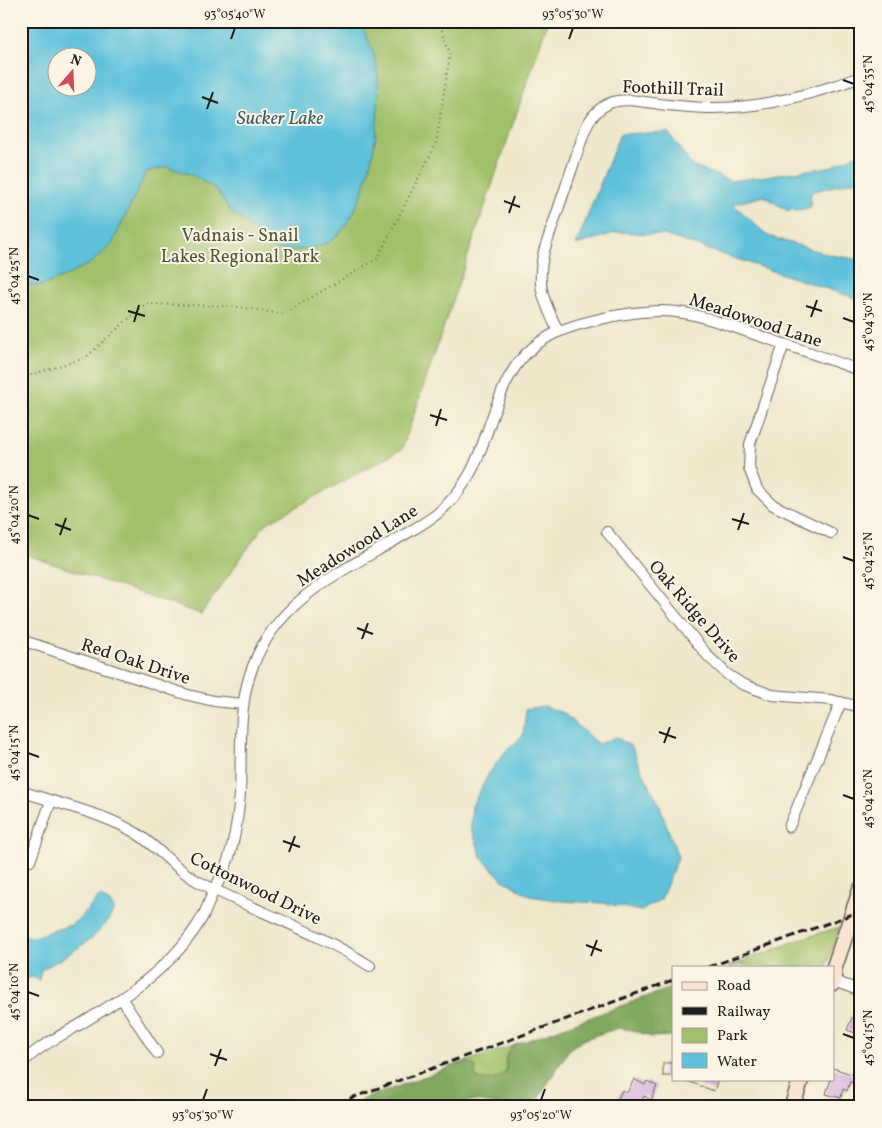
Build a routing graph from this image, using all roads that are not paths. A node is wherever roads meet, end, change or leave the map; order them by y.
1 (861, 78) edge
2 (558, 330) junction
3 (784, 344) junction
4 (861, 371) edge
5 (607, 532) dead end
6 (831, 533) dead end
7 (21, 640) edge
8 (841, 702) junction
9 (244, 704) junction
10 (861, 707) edge
11 (21, 791) edge
12 (51, 801) junction
13 (789, 827) dead end
14 (30, 861) dead end
15 (214, 889) junction
16 (861, 889) edge
17 (861, 916) edge
18 (370, 966) dead end
19 (834, 982) edge
20 (861, 991) edge
21 (122, 999) junction
22 (157, 1053) dead end
23 (21, 1064) edge
24 (801, 1080) edge
25 (792, 1107) edge

1 - 2 street, Foothill Trail
2 - 3 street, Meadowood Lane
2 - 9 street, Meadowood Lane
3 - 4 street, Meadowood Lane
3 - 6 street
5 - 8 street, Oak Ridge Drive
7 - 9 street, Red Oak Drive
8 - 10 street, Oak Ridge Drive
8 - 13 street
9 - 15 street, Meadowood Lane
11 - 12 street, Cottonwood Drive
12 - 14 street
12 - 15 street, Cottonwood Drive
15 - 18 street, Cottonwood Drive
15 - 21 street, Meadowood Lane
16 - 19 street
17 - 19 street
19 - 20 street
21 - 22 street
21 - 23 street, Meadowood Lane
24 - 25 street

